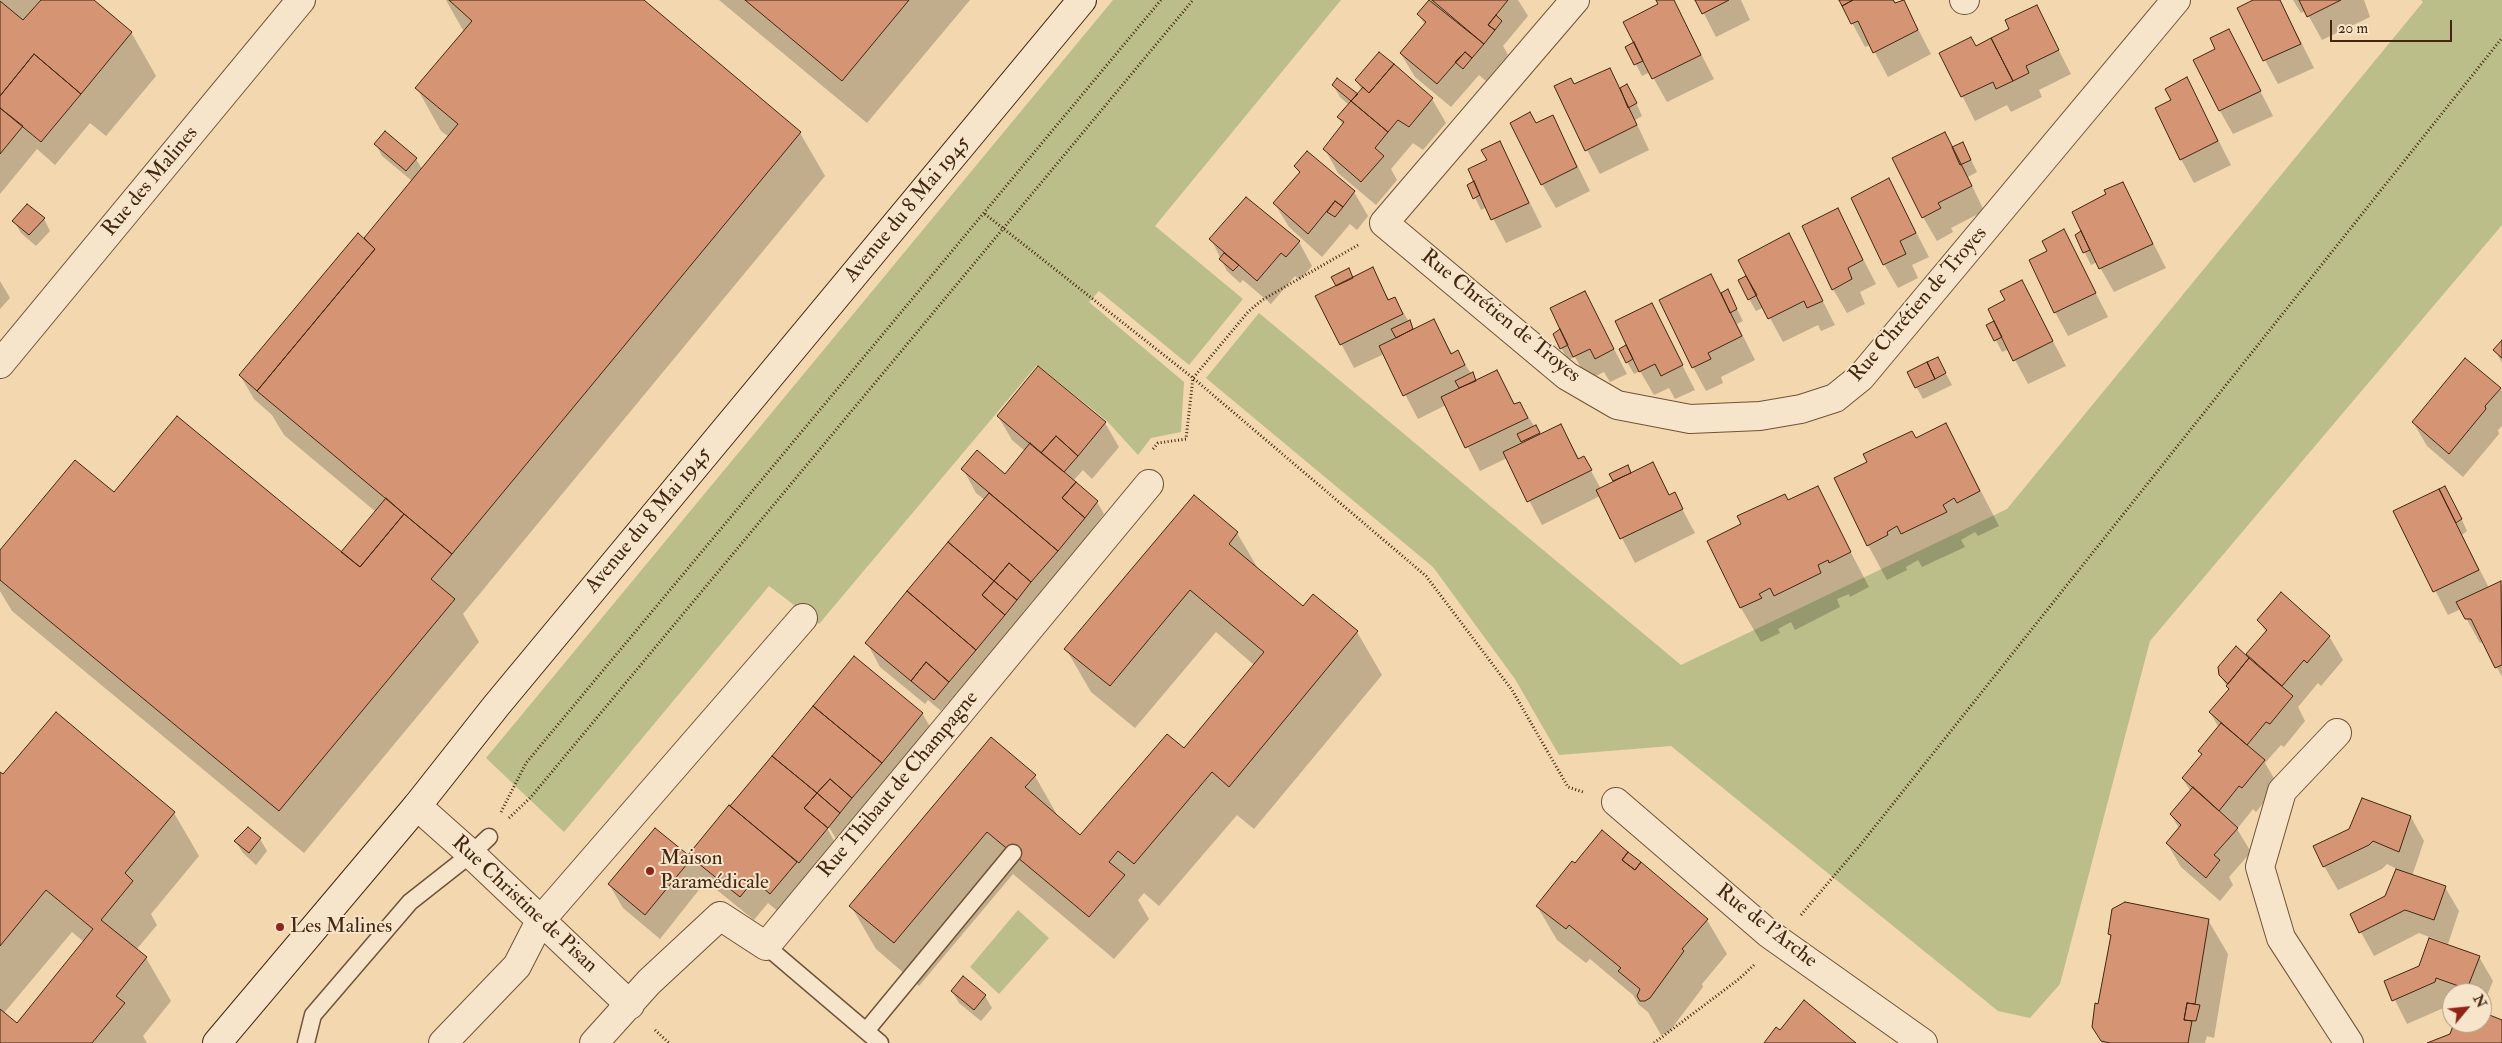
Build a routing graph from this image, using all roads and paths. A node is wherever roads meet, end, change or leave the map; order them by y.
1 (301, 0) edge
2 (1082, 0) edge
3 (1161, 0) edge
4 (1193, 0) edge
5 (1575, 0) edge
6 (2176, 0) edge
7 (2502, 38) edge
8 (984, 214) junction
9 (1384, 222) junction
10 (1004, 230) junction
11 (0, 364) edge
12 (1193, 378) junction
13 (1149, 484) joint
14 (804, 618) dead end
15 (2337, 733) dead end
16 (1616, 802) joint
17 (417, 806) junction
18 (480, 845) junction
19 (1013, 853) dead end
20 (540, 921) junction
21 (1779, 941) junction
22 (766, 946) junction
23 (630, 1005) junction
24 (866, 1031) junction
25 (217, 1043) edge
26 (306, 1043) edge
27 (443, 1043) edge
28 (594, 1043) edge
29 (880, 1043) edge
30 (1654, 1043) edge
31 (1923, 1043) edge
32 (2349, 1043) edge

1 - 11 street, Rue des Malines
2 - 17 street, Avenue du 8 Mai 1945
3 - 8 path
4 - 10 path
5 - 9 street
6 - 9 street, Rue Chrétien de Troyes
7 - 21 path
8 - 10 path
8 - 18 path
9 - 12 path
10 - 12 path
10 - 18 path
12 - 13 path
12 - 16 path
13 - 22 street, Rue Thibaut de Champagne
14 - 20 street
15 - 32 street
16 - 21 street, Rue de l'Arche
17 - 18 street, Rue Christine de Pisan
17 - 25 street, Avenue du 8 Mai 1945
18 - 20 street, Rue Christine de Pisan
18 - 26 lane
19 - 24 lane
20 - 23 street, Rue Christine de Pisan
20 - 27 street
21 - 30 path
21 - 31 street, Rue de l'Arche
22 - 23 street
22 - 24 lane
23 - 28 street
24 - 29 lane

